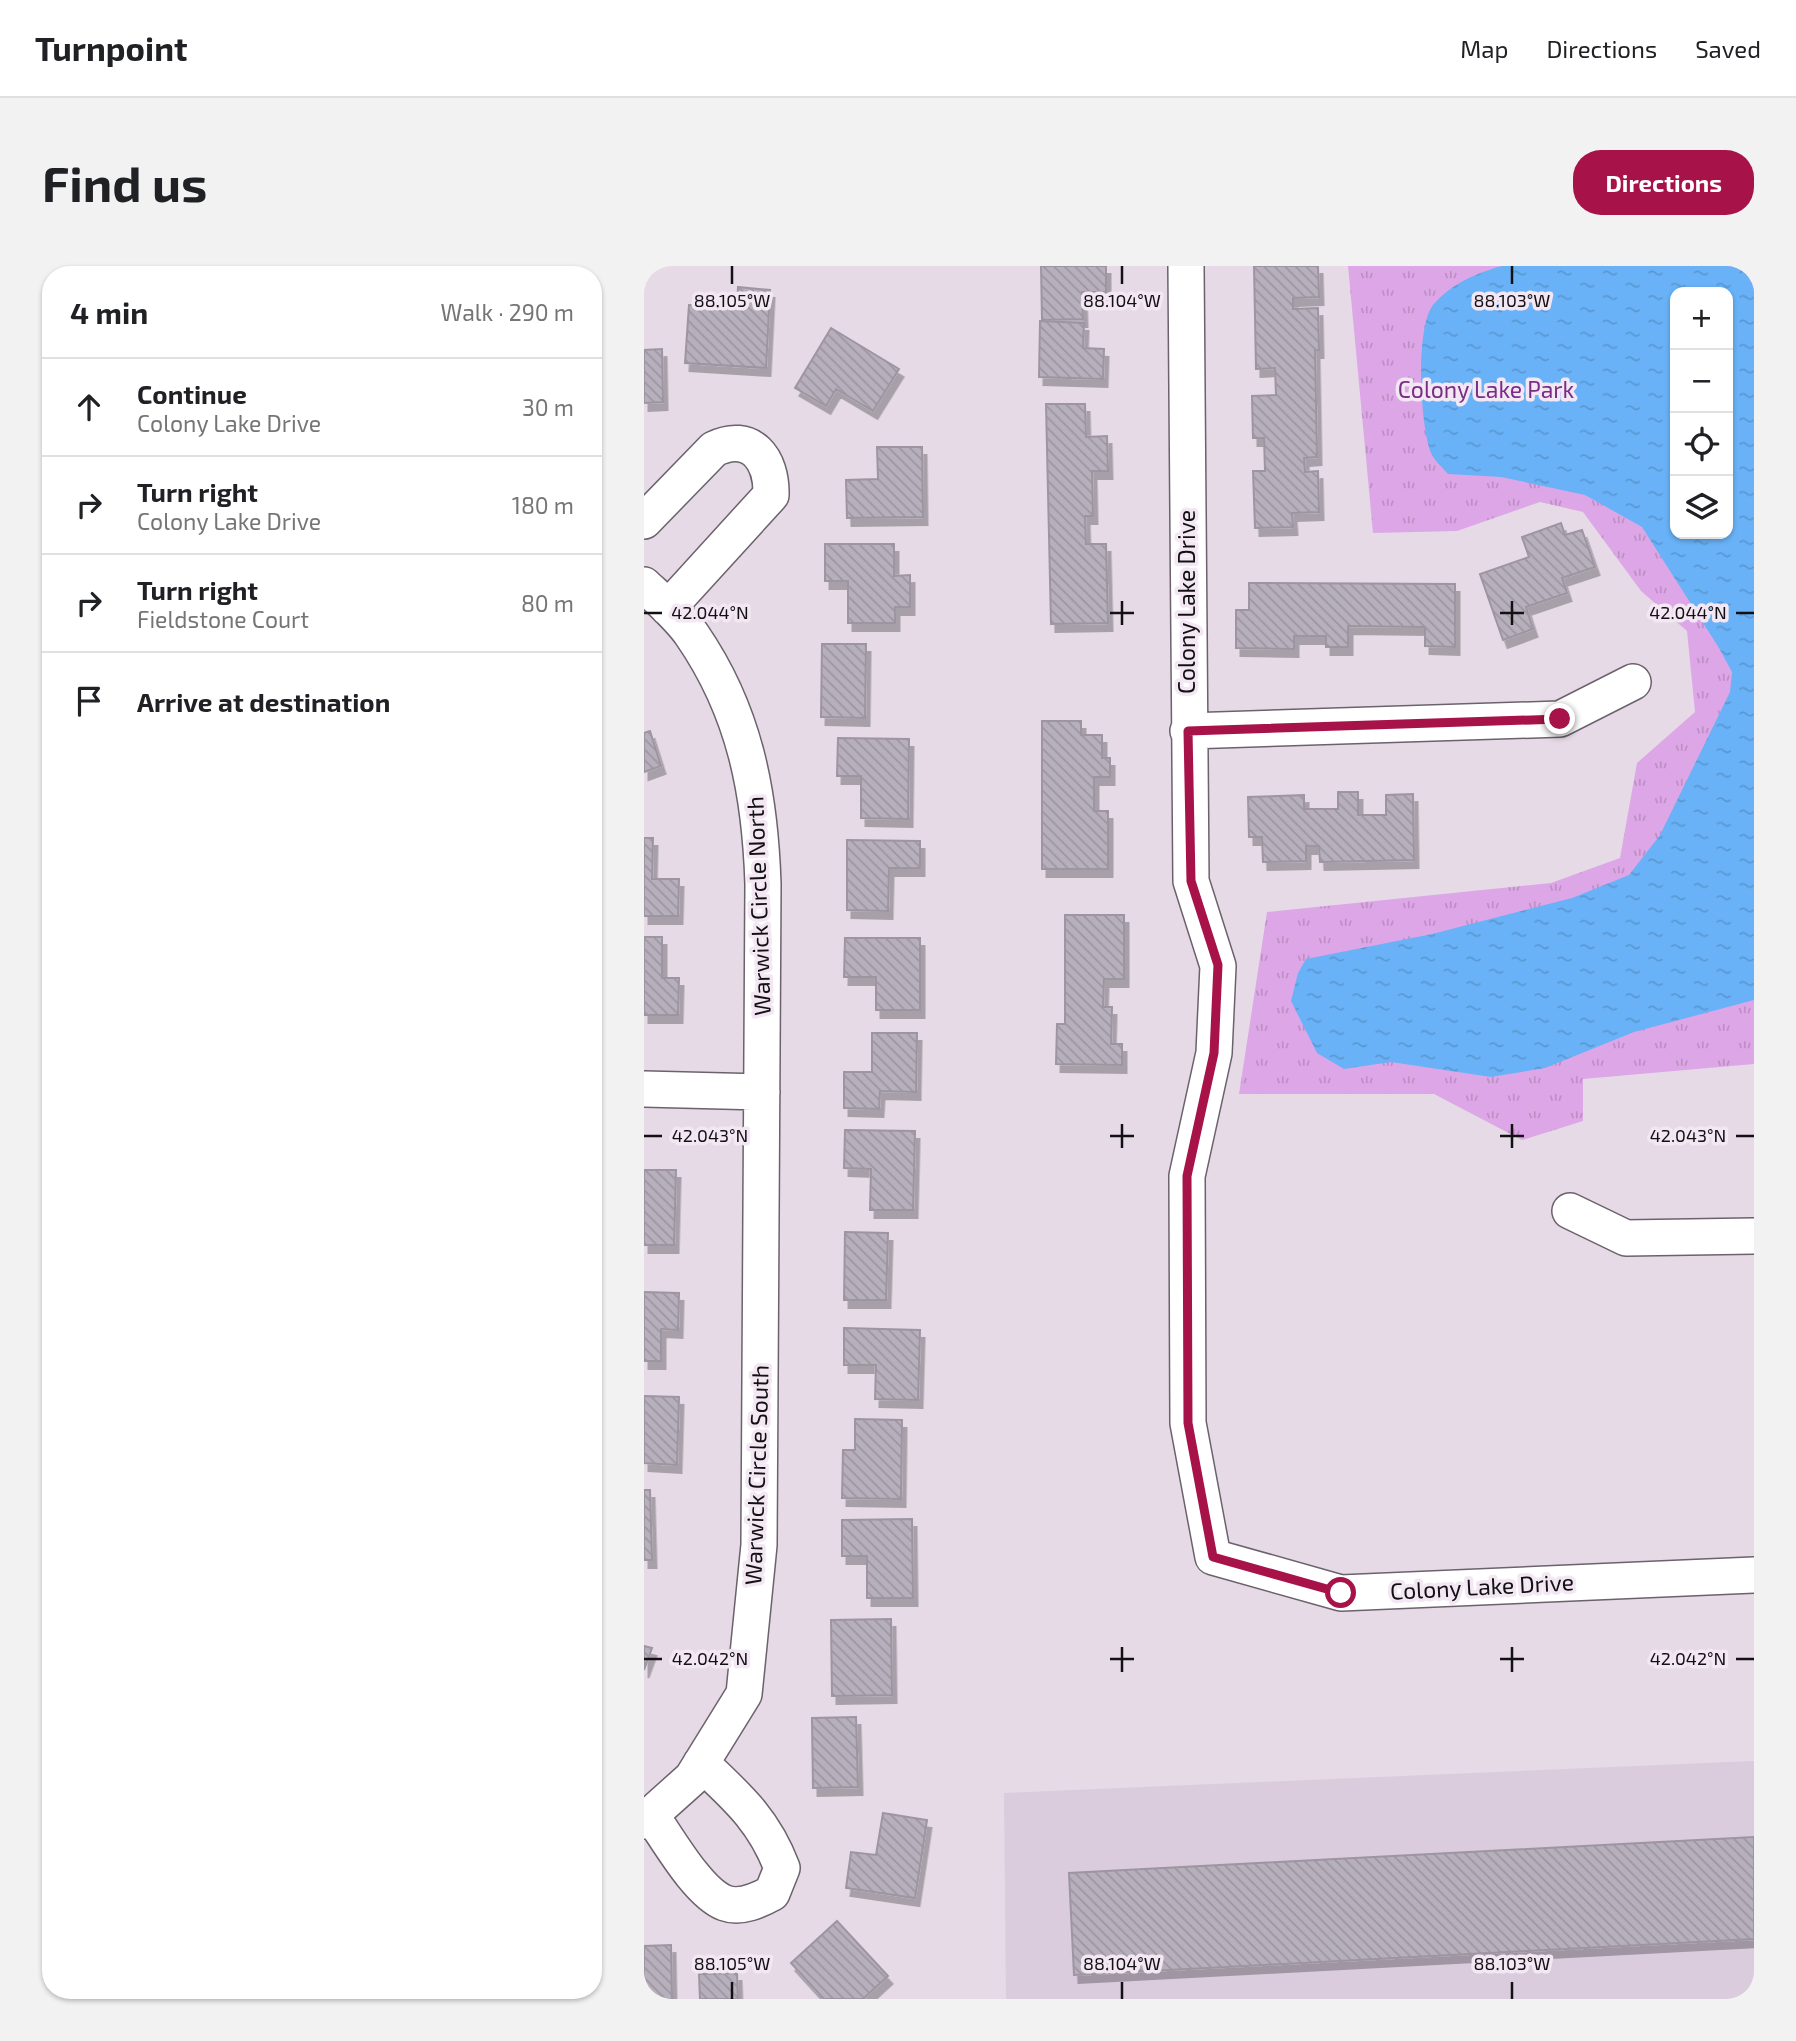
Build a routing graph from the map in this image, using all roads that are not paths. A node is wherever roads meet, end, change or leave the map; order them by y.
1 (1186, 266) edge
2 (644, 521) edge
3 (656, 596) edge
4 (1633, 682) dead end
5 (1188, 731) junction
6 (644, 1089) edge
7 (762, 1092) junction
8 (1570, 1212) dead end
9 (1754, 1236) edge
10 (1754, 1575) edge
11 (701, 1763) junction
12 (647, 1818) edge

1 - 5 street, Colony Lake Drive
2 - 3 street
3 - 7 street, Warwick Circle North
4 - 5 street
5 - 10 street, Colony Lake Drive
6 - 7 street
7 - 11 street, Warwick Circle South
8 - 9 street
11 - 12 street, Warwick Circle South
11 - 12 street

